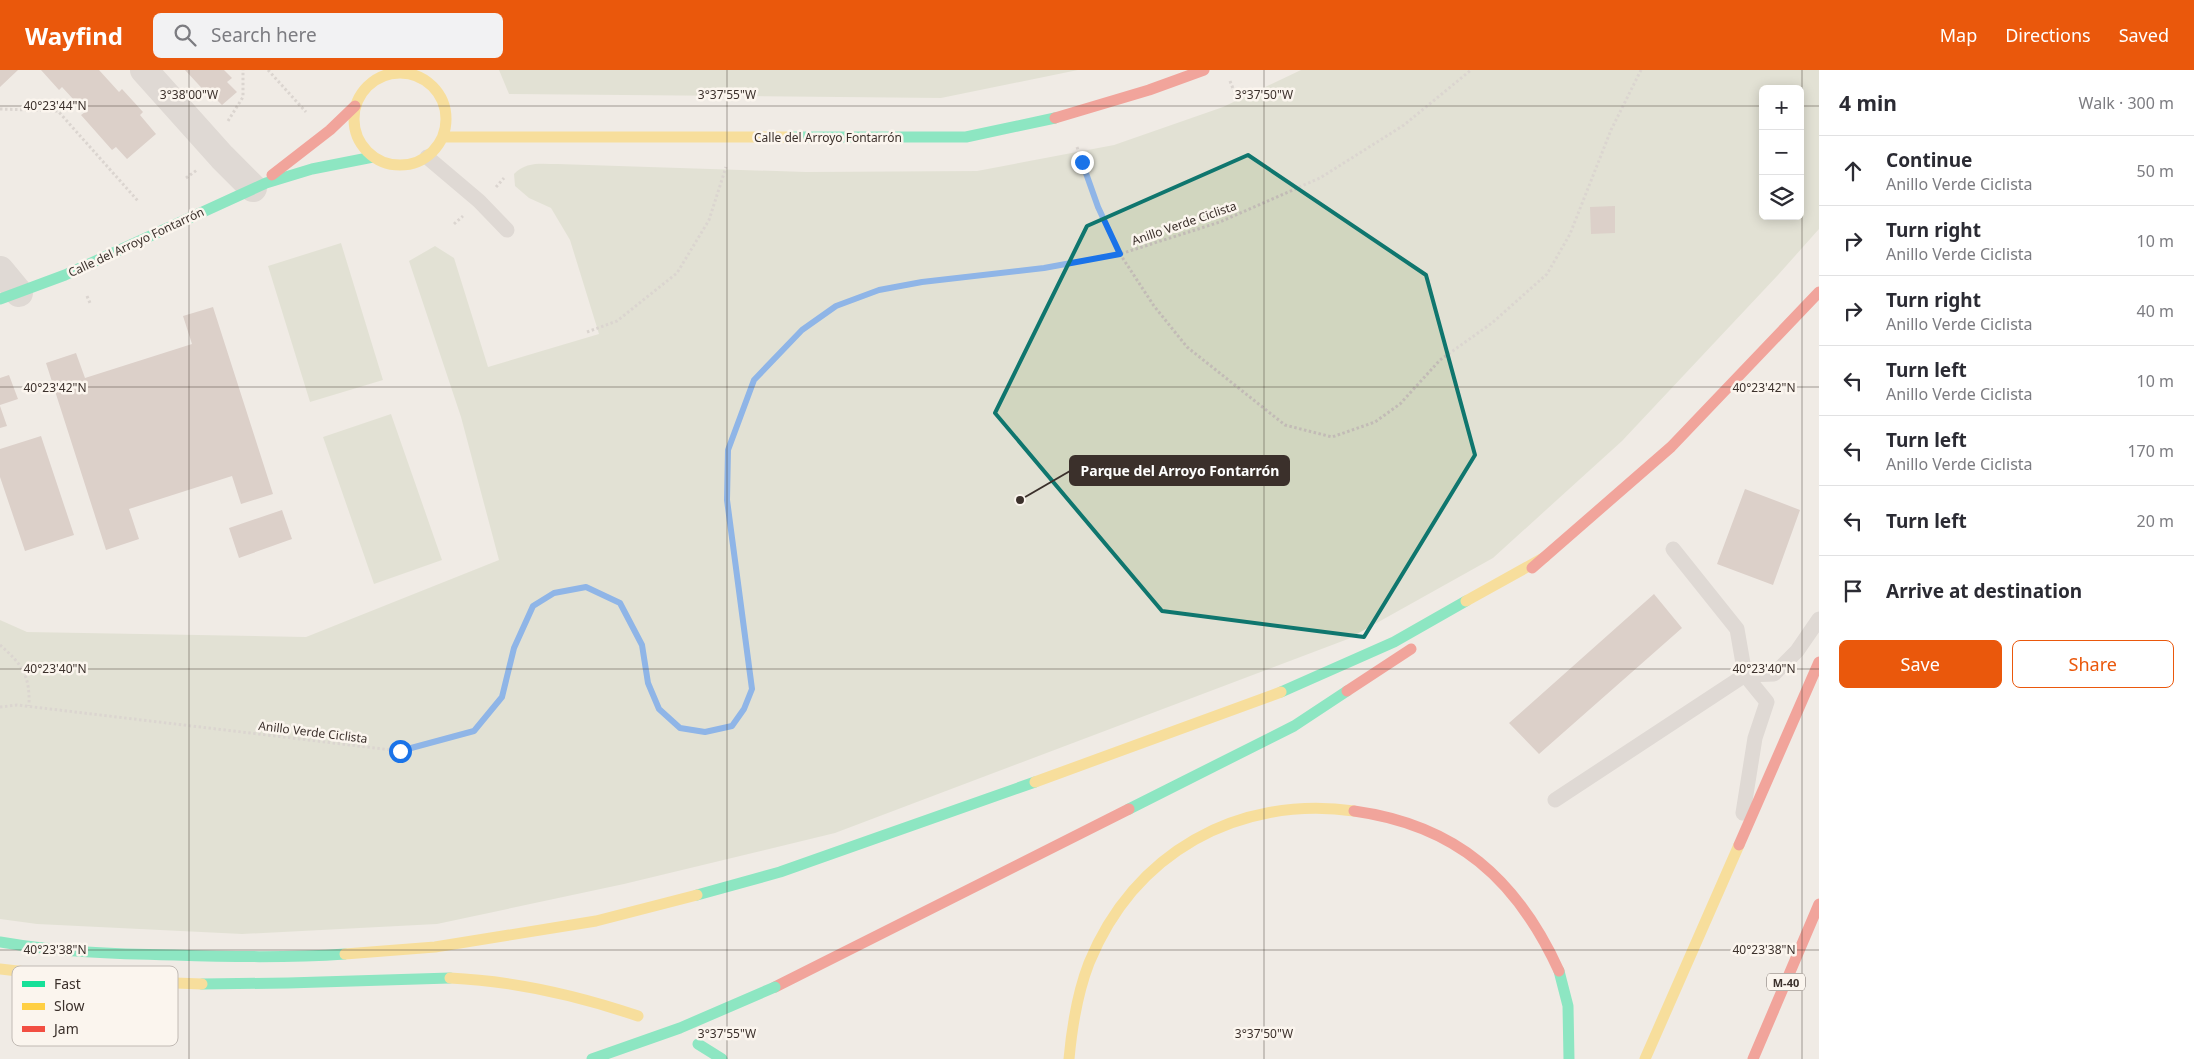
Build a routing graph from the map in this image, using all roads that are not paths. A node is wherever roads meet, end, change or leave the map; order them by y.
1 (144, 70) edge
2 (371, 70) edge
3 (431, 70) edge
4 (1204, 70) edge
5 (369, 84) junction
6 (438, 91) junction
7 (355, 106) junction
8 (443, 137) junction
9 (373, 157) junction
10 (427, 157) junction
11 (253, 188) junction
12 (507, 230) dead end
13 (0, 270) edge
14 (1819, 292) edge
15 (9, 296) edge
16 (1673, 549) dead end
17 (1545, 557) junction
18 (1819, 619) edge
19 (1441, 629) dead end
20 (1424, 639) dead end
21 (1819, 662) edge
22 (1746, 675) junction
23 (1555, 800) dead end
24 (1738, 849) junction
25 (1819, 904) edge
26 (0, 942) edge
27 (178, 983) edge
28 (638, 1016) dead end
29 (698, 1044) dead end
30 (592, 1059) edge
31 (722, 1059) edge
32 (1069, 1059) edge
33 (1569, 1059) edge
34 (1645, 1059) edge
35 (1753, 1059) edge

1 - 11 street
2 - 5 main road
3 - 6 main road
4 - 8 main road, Calle del Arroyo Fontarrón
5 - 6 main road
5 - 7 main road
6 - 8 main road
7 - 9 main road
7 - 11 main road, Calle del Arroyo Fontarrón
8 - 10 main road
9 - 10 main road
9 - 11 main road, Calle del Arroyo Fontarrón
10 - 12 lane
11 - 15 main road, Calle del Arroyo Fontarrón
13 - 15 street, Calle del Arroyo Fontarrón
14 - 17 main road
16 - 22 lane
17 - 19 main road
17 - 26 main road
18 - 22 lane
20 - 30 main road, bridge
21 - 24 main road
22 - 23 lane
22 - 24 lane
24 - 34 main road
25 - 35 main road, M-40
27 - 28 main road
29 - 31 main road
32 - 33 main road

